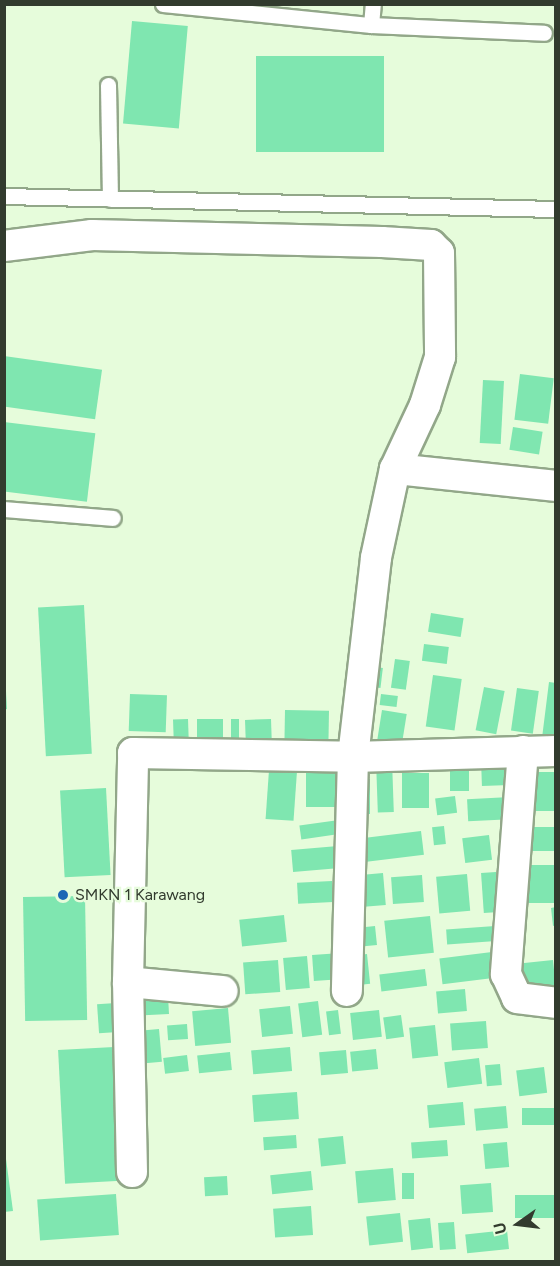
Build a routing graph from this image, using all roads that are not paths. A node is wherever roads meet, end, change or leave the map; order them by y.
1 (163, 4) edge
2 (373, 4) edge
3 (371, 25) junction
4 (544, 33) dead end
5 (108, 85) dead end
6 (4, 196) edge
7 (110, 199) junction
8 (555, 209) edge
9 (4, 246) edge
10 (395, 469) junction
11 (555, 486) edge
12 (4, 509) edge
13 (113, 518) dead end
14 (523, 751) junction
15 (555, 751) edge
16 (353, 757) junction
17 (128, 982) junction
18 (223, 991) dead end
19 (347, 991) dead end
20 (555, 1003) edge
21 (132, 1172) dead end

1 - 3 lane
2 - 3 lane
3 - 4 lane
5 - 7 lane
6 - 7 lane
7 - 8 lane
9 - 10 street
10 - 11 street
10 - 16 street
12 - 13 lane
14 - 15 street
14 - 16 street
14 - 20 street
16 - 17 street
16 - 19 street
17 - 18 street
17 - 21 street

